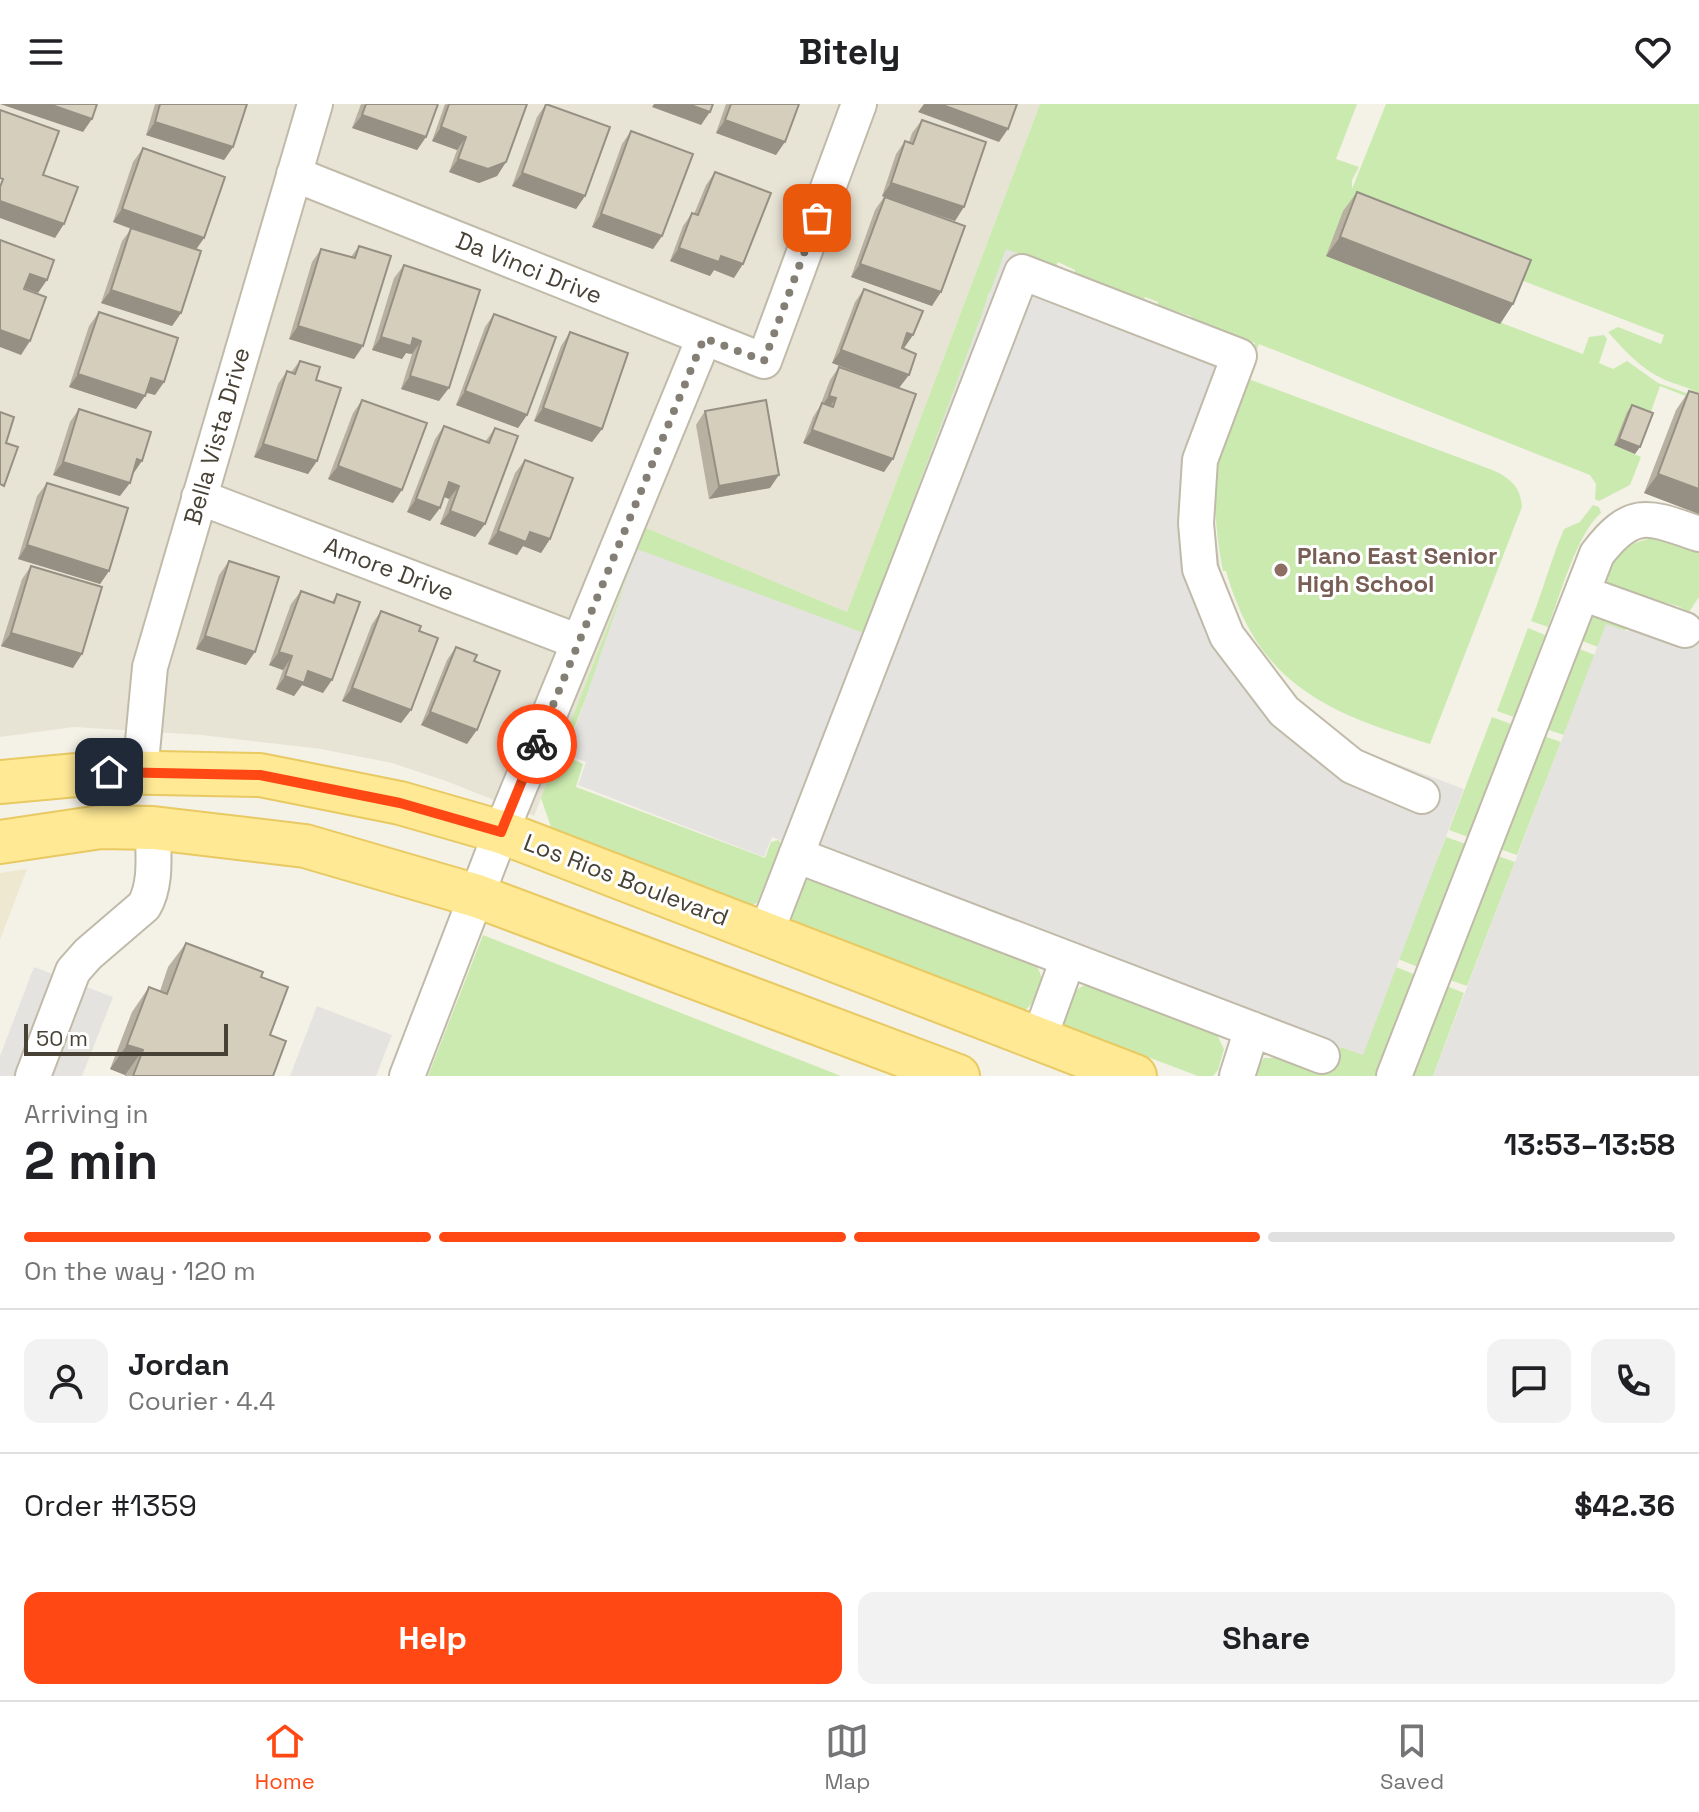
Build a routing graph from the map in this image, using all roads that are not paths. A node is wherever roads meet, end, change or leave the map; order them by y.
1 (315, 104) edge
2 (859, 104) edge
3 (294, 174) junction
4 (704, 338) junction
5 (199, 497) junction
6 (1699, 534) edge
7 (1582, 593) junction
8 (1685, 630) dead end
9 (579, 642) junction
10 (140, 773) junction
11 (0, 782) edge
12 (1422, 796) dead end
13 (153, 828) junction
14 (501, 832) junction
15 (0, 842) edge
16 (796, 855) junction
17 (477, 896) junction
18 (766, 933) junction
19 (1068, 959) junction
20 (1252, 1029) junction
21 (1039, 1039) junction
22 (1322, 1056) dead end
23 (33, 1076) edge
24 (407, 1076) edge
25 (958, 1076) edge
26 (1135, 1076) edge
27 (1237, 1076) edge
28 (1394, 1076) edge

1 - 3 street, Bella Vista Drive
2 - 4 street, Da Vinci Drive
3 - 4 street, Da Vinci Drive
3 - 5 street, Bella Vista Drive
4 - 9 street
5 - 9 street, Amore Drive
5 - 10 street, Bella Vista Drive
6 - 7 street
7 - 8 street
7 - 28 street
9 - 14 street
10 - 11 main road, Los Rios Boulevard
10 - 14 main road, Los Rios Boulevard
12 - 16 street
13 - 15 main road
13 - 17 main road
13 - 23 street
14 - 17 street
14 - 18 main road, Los Rios Boulevard
16 - 18 street
16 - 19 street
17 - 24 street
17 - 25 main road
18 - 21 main road, Los Rios Boulevard
19 - 20 street
19 - 21 street
20 - 22 street
20 - 27 street
21 - 26 main road, Los Rios Boulevard

